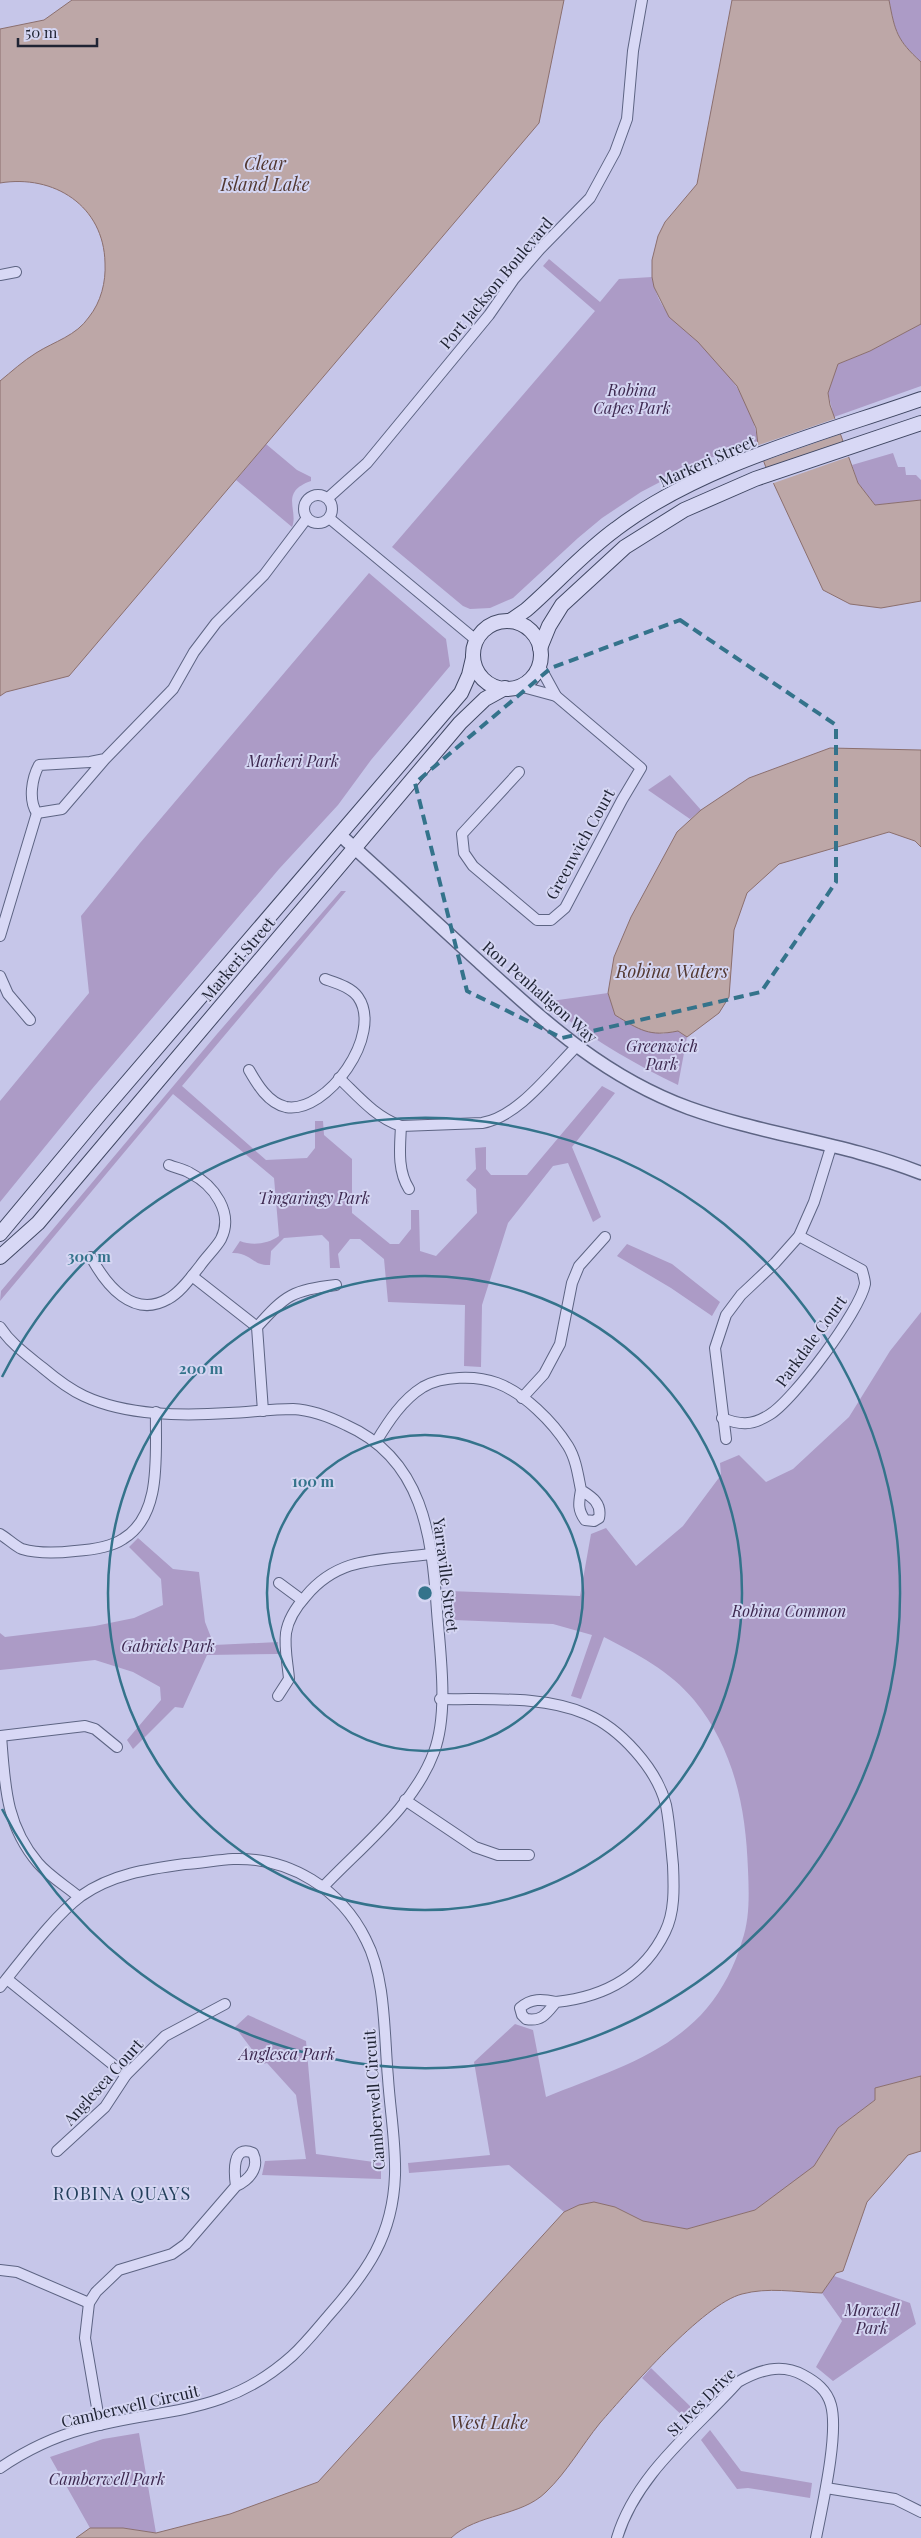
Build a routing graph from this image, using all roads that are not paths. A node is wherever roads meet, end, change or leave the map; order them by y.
1 (642, 0) edge
2 (16, 272) dead end
3 (0, 275) edge
4 (921, 399) edge
5 (921, 423) edge
6 (328, 498) junction
7 (307, 518) junction
8 (329, 518) junction
9 (510, 621) junction
10 (476, 640) junction
11 (540, 648) junction
12 (473, 658) junction
13 (539, 665) junction
14 (512, 687) junction
15 (556, 696) junction
16 (105, 759) junction
17 (519, 772) dead end
18 (37, 813) junction
19 (340, 835) junction
20 (355, 848) junction
21 (0, 936) edge
22 (0, 976) edge
23 (326, 979) dead end
24 (30, 1020) dead end
25 (576, 1047) junction
26 (249, 1070) dead end
27 (340, 1078) junction
28 (401, 1126) junction
29 (832, 1147) junction
30 (169, 1166) dead end
31 (921, 1173) edge
32 (409, 1189) dead end
33 (0, 1234) edge
34 (799, 1236) junction
35 (605, 1237) dead end
36 (0, 1257) edge
37 (91, 1257) dead end
38 (192, 1276) junction
39 (336, 1285) dead end
40 (0, 1327) edge
41 (257, 1327) junction
42 (4, 1339) edge
43 (522, 1398) junction
44 (263, 1410) junction
45 (156, 1412) junction
46 (722, 1418) junction
47 (726, 1439) dead end
48 (376, 1442) junction
49 (581, 1490) dead end
50 (0, 1534) edge
51 (430, 1554) junction
52 (279, 1583) dead end
53 (302, 1600) junction
54 (278, 1696) dead end
55 (440, 1699) junction
56 (1, 1736) edge
57 (118, 1747) dead end
58 (406, 1800) junction
59 (529, 1855) dead end
60 (324, 1886) junction
61 (80, 1897) junction
62 (3, 1983) edge
63 (556, 2002) dead end
64 (224, 2004) dead end
65 (126, 2075) junction
66 (57, 2151) dead end
67 (236, 2186) dead end
68 (0, 2270) edge
69 (89, 2303) junction
70 (100, 2425) junction
71 (0, 2468) edge
72 (826, 2488) junction
73 (921, 2512) edge
74 (616, 2538) edge
75 (816, 2538) edge

1 - 6 street, Port Jackson Boulevard
2 - 3 street
4 - 9 main road, Markeri Street
5 - 11 main road
6 - 7 street
6 - 8 street
7 - 8 street
7 - 16 street
8 - 10 street
9 - 10 main road
9 - 11 main road
10 - 12 main road
11 - 13 main road
12 - 14 main road
12 - 19 main road, Markeri Street
13 - 14 main road
13 - 15 street, Greenwich Court
14 - 15 street, Greenwich Court
14 - 20 main road, Markeri Street
15 - 17 street, Greenwich Court
16 - 18 street
16 - 18 street
18 - 21 street
19 - 20 street, Ron Penhaligon Way
19 - 33 main road, Markeri Street
20 - 25 street, Ron Penhaligon Way
20 - 36 main road, Markeri Street
22 - 24 street
23 - 27 street
25 - 28 street
25 - 29 street, Ron Penhaligon Way
26 - 27 street
27 - 28 street
28 - 32 street
29 - 31 street, Ron Penhaligon Way
29 - 34 street
30 - 38 street
34 - 46 street
34 - 46 street, Parkdale Court
35 - 43 street
37 - 38 street
38 - 41 street
39 - 41 street
40 - 42 street, Yarraville Street
41 - 44 street
42 - 45 street, Yarraville Street
43 - 48 street
43 - 49 street
44 - 45 street, Yarraville Street
44 - 48 street, Yarraville Street
45 - 50 street
46 - 47 street
48 - 51 street, Yarraville Street
51 - 53 street
51 - 55 street, Yarraville Street
52 - 53 street
53 - 54 street
55 - 58 street, Yarraville Street
55 - 63 street
56 - 57 street
56 - 61 street
58 - 59 street
58 - 60 street, Yarraville Street
60 - 61 street, Camberwell Circuit
60 - 70 street, Camberwell Circuit
61 - 62 street, Camberwell Circuit
62 - 65 street
64 - 65 street, Anglesea Court
65 - 66 street, Anglesea Court
67 - 69 street
68 - 69 street
69 - 70 street
70 - 71 street, Camberwell Circuit
72 - 73 street
72 - 74 street, St Ives Drive
72 - 75 street

